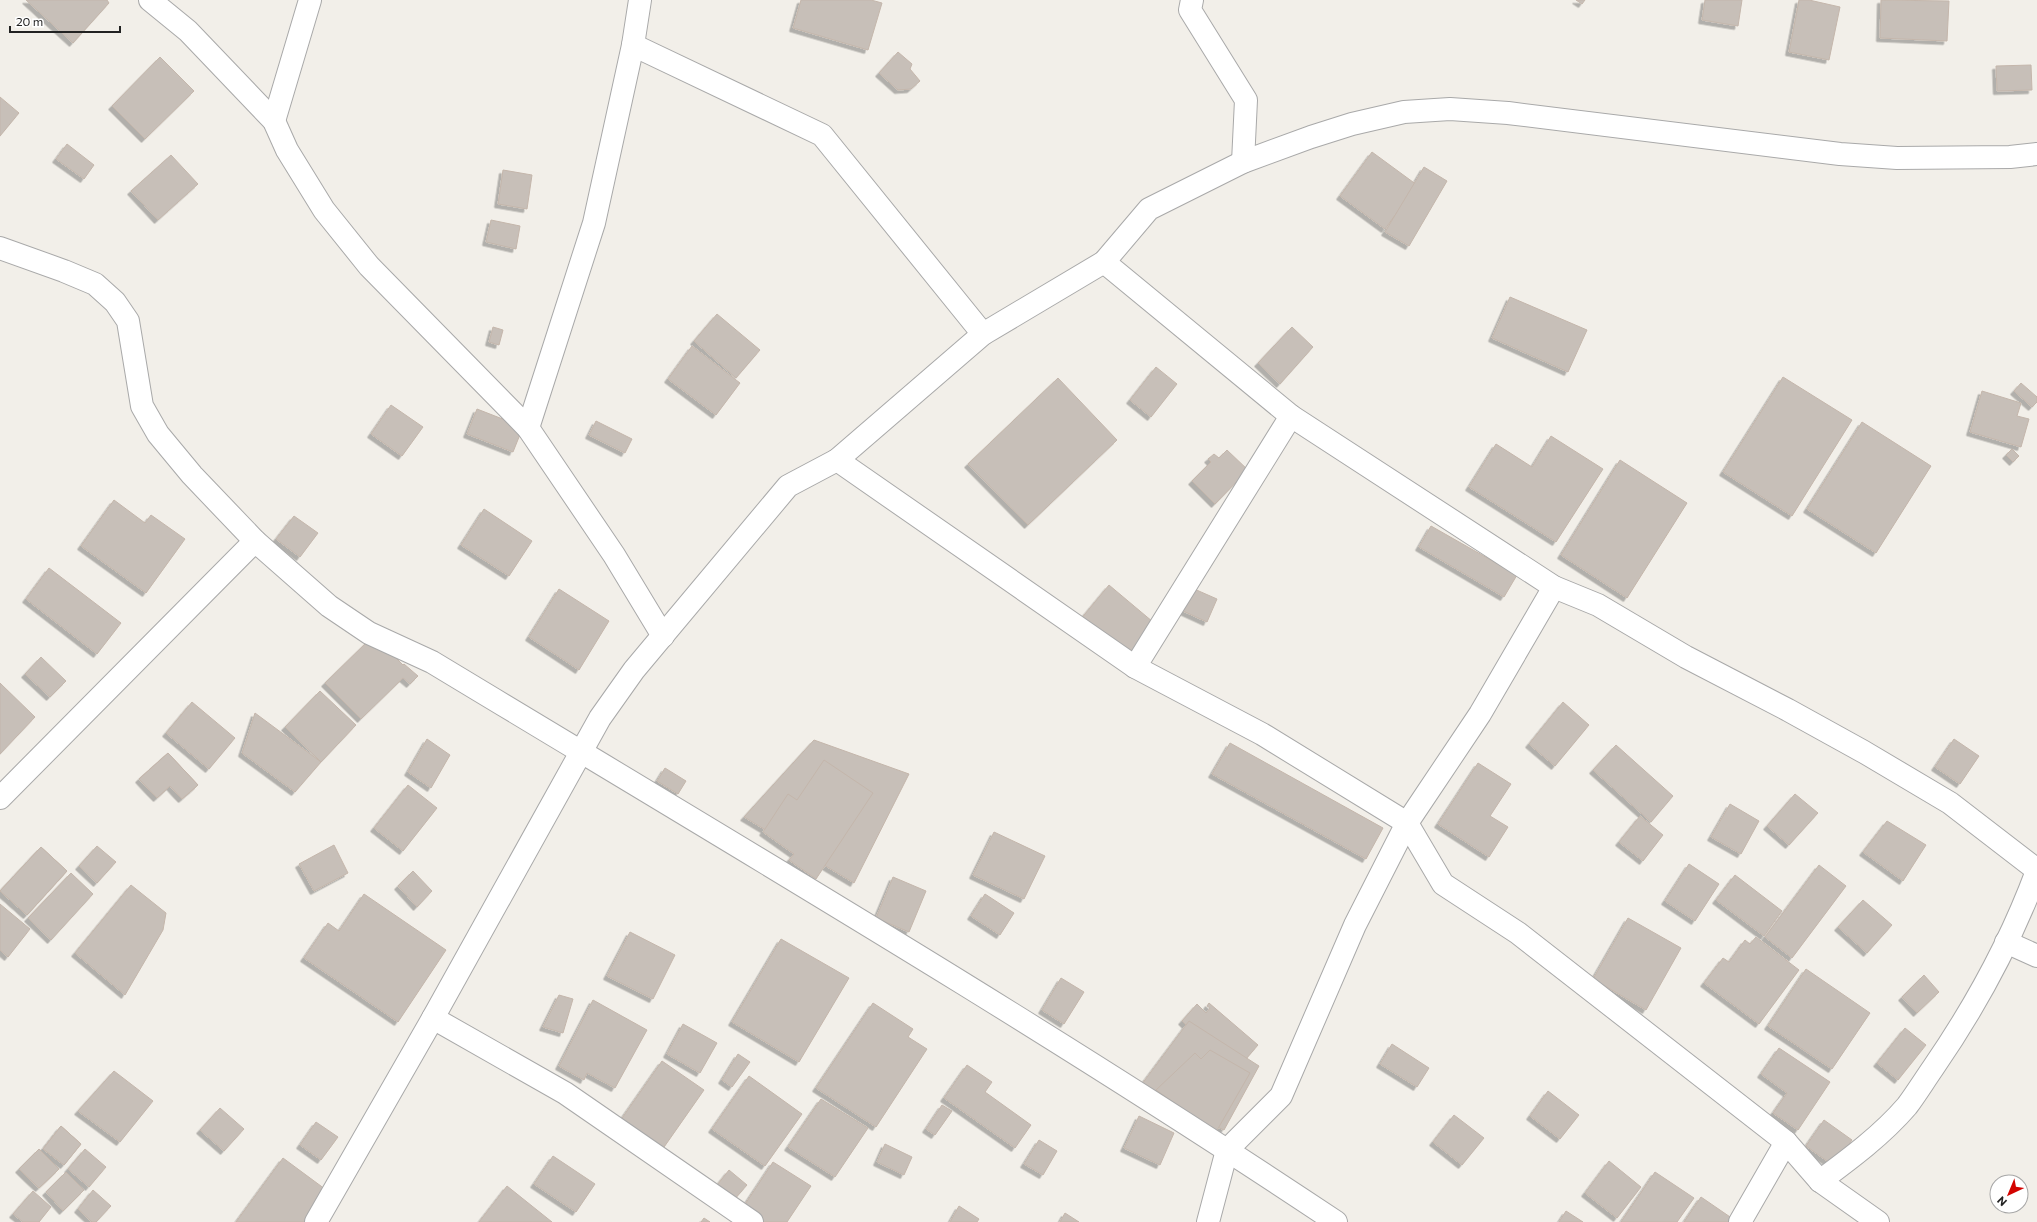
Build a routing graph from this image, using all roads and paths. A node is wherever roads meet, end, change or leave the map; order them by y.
1 (150, 0) edge
2 (310, 0) edge
3 (640, 0) edge
4 (1192, 0) edge
5 (633, 45) junction
6 (274, 121) junction
7 (2037, 154) edge
8 (1243, 162) junction
9 (0, 248) edge
10 (1104, 262) junction
11 (983, 334) junction
12 (1291, 416) junction
13 (528, 428) junction
14 (837, 460) junction
15 (255, 541) junction
16 (1554, 587) junction
17 (664, 636) junction
18 (1135, 667) junction
19 (582, 753) junction
20 (0, 798) edge
21 (1408, 823) junction
22 (2037, 871) edge
23 (2006, 942) junction
24 (2037, 956) edge
25 (433, 1018) junction
26 (1786, 1142) junction
27 (1227, 1150) junction
28 (1820, 1181) junction
29 (316, 1222) edge
30 (752, 1222) edge
31 (1208, 1222) edge
32 (1336, 1222) edge
33 (1740, 1222) edge
34 (1878, 1222) edge

1 - 6 street
2 - 6 street
3 - 5 street
4 - 8 street
5 - 11 street
5 - 13 street
6 - 13 street
7 - 8 street
8 - 10 street
9 - 15 street
10 - 11 street
10 - 12 street
11 - 14 street
12 - 16 street
12 - 18 street
13 - 17 street
14 - 17 street
14 - 18 street
15 - 19 street
15 - 20 street
16 - 21 street
16 - 22 street
17 - 19 street
18 - 21 street
19 - 25 street
19 - 27 street
21 - 26 street
21 - 27 street
22 - 23 street
23 - 24 street
23 - 28 street
25 - 29 street
25 - 30 street
26 - 28 street
26 - 33 street
27 - 31 street
27 - 32 street
28 - 34 street

